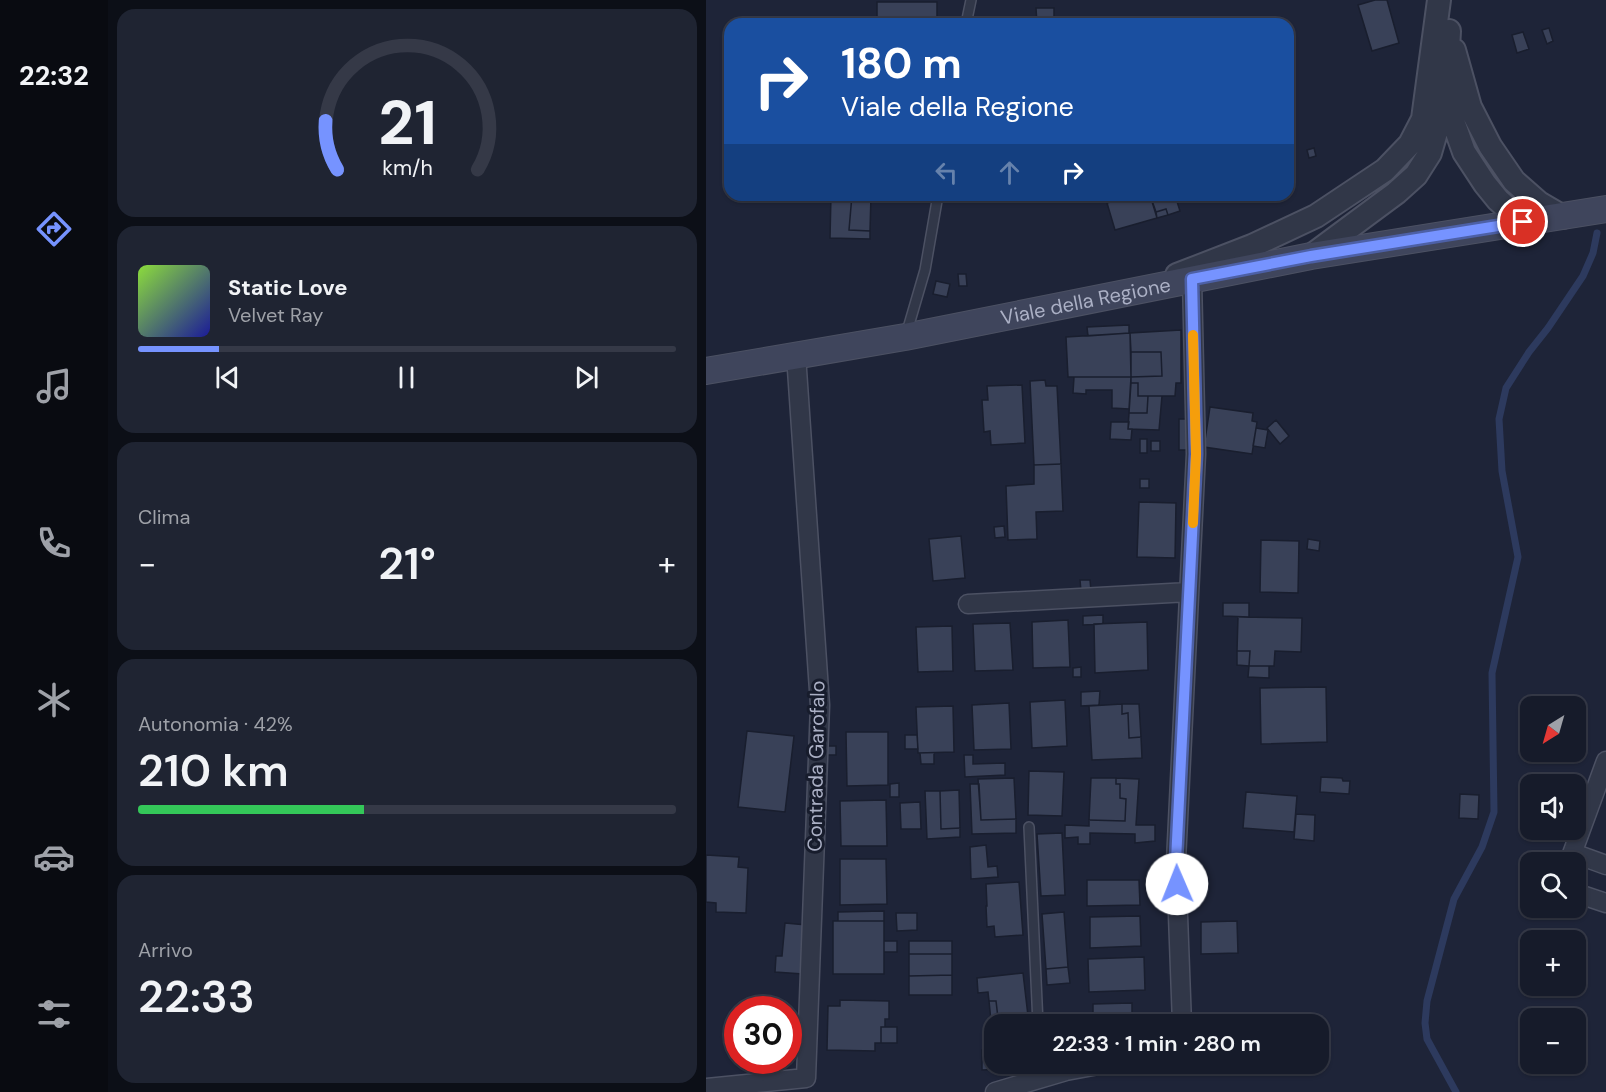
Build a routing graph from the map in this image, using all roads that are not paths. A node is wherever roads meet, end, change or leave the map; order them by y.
1 (970, 0) edge
2 (1440, 0) edge
3 (968, 18) edge
4 (1442, 30) junction
5 (1445, 101) junction
6 (937, 201) edge
7 (1606, 209) edge
8 (1562, 217) junction
9 (1523, 222) junction
10 (1311, 256) junction
11 (1192, 279) junction
12 (1142, 289) junction
13 (905, 337) junction
14 (796, 355) junction
15 (706, 371) edge
16 (1189, 592) junction
17 (968, 604) dead end
18 (1606, 761) edge
19 (1029, 827) dead end
20 (1573, 852) edge
21 (1586, 861) edge
22 (1606, 865) edge
23 (1586, 896) edge
24 (1606, 903) edge
25 (1038, 1014) edge
26 (1182, 1014) edge
27 (1047, 1074) edge
28 (706, 1088) edge
29 (995, 1092) edge

1 - 3 lane
2 - 4 street
4 - 5 street
4 - 8 street
4 - 12 street
5 - 9 street
5 - 10 street
6 - 13 lane
7 - 8 main road, Viale della Regione
8 - 9 main road, Viale della Regione
9 - 10 main road, Viale della Regione
10 - 11 main road, Viale della Regione
11 - 12 main road, Viale della Regione
11 - 16 street
12 - 13 main road, Viale della Regione
13 - 14 main road, Viale della Regione
14 - 15 main road, Viale della Regione
14 - 28 street, Contrada Garofalo
16 - 17 street
16 - 26 street
18 - 20 street
19 - 25 lane
21 - 22 street
23 - 24 street
27 - 29 street

